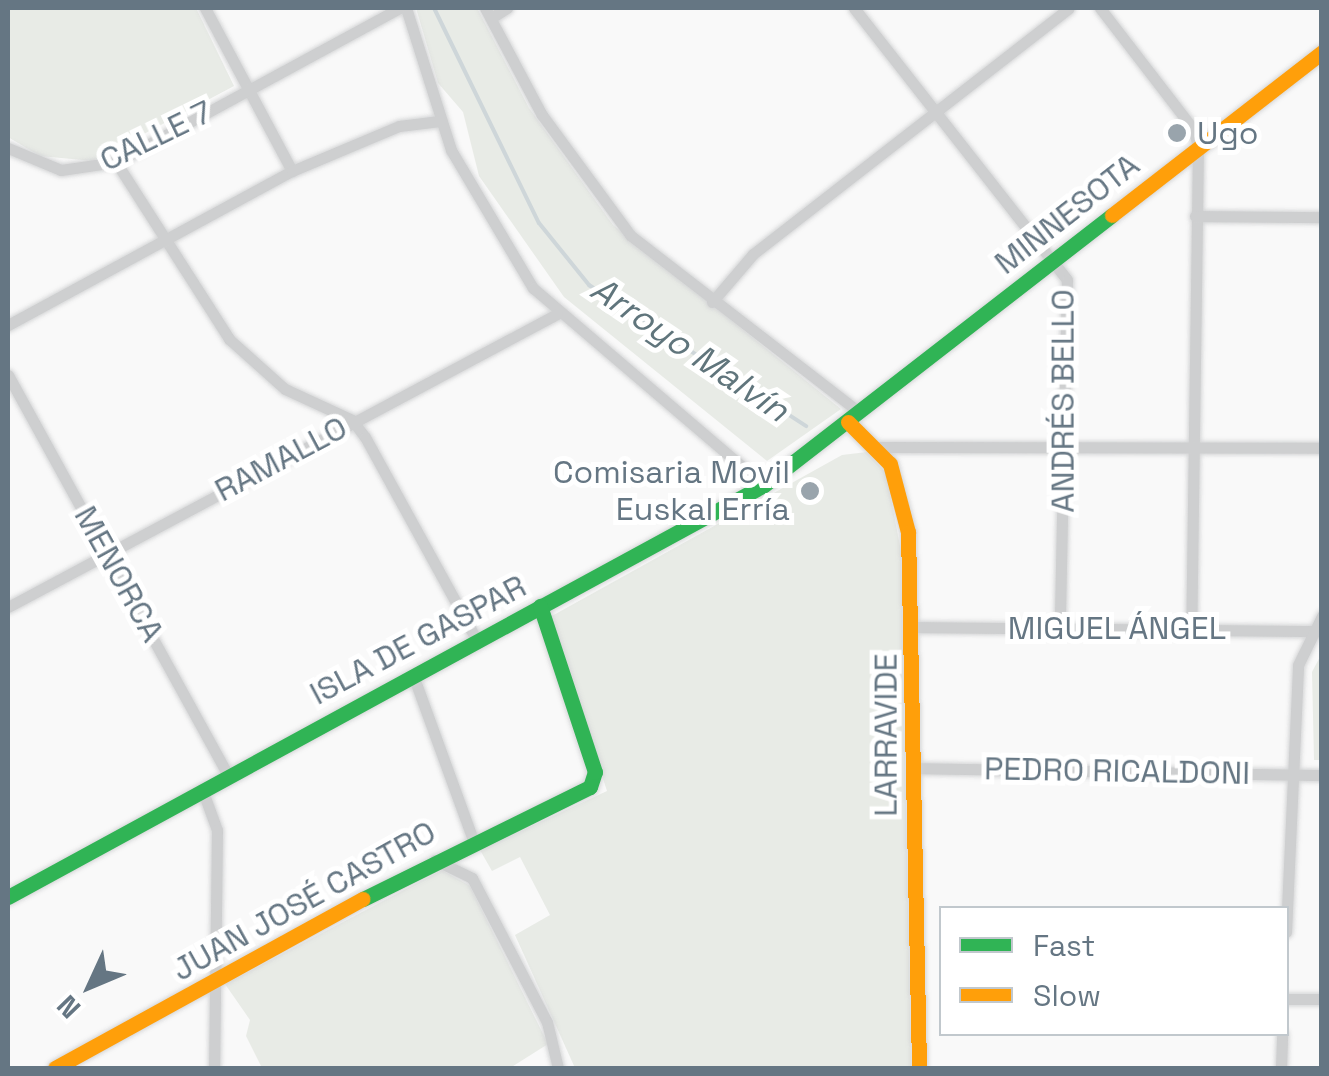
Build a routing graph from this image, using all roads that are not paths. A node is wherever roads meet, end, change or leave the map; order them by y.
1 (207, 8) edge
2 (403, 8) edge
3 (507, 8) edge
4 (854, 8) edge
5 (1068, 8) edge
6 (1100, 8) edge
7 (488, 13) edge
8 (1322, 52) edge
9 (249, 90) junction
10 (935, 111) junction
11 (440, 121) junction
12 (1198, 147) junction
13 (8, 148) edge
14 (116, 162) junction
15 (292, 171) junction
16 (1196, 216) junction
17 (1322, 217) edge
18 (166, 242) junction
19 (1054, 260) junction
20 (712, 302) junction
21 (556, 314) junction
22 (8, 325) edge
23 (8, 375) edge
24 (854, 417) junction
25 (352, 420) junction
26 (1064, 446) junction
27 (878, 447) junction
28 (1322, 448) edge
29 (1194, 449) junction
30 (764, 484) junction
31 (107, 552) junction
32 (8, 606) edge
33 (540, 606) junction
34 (1322, 616) edge
35 (912, 627) junction
36 (1060, 627) junction
37 (1192, 628) junction
38 (1318, 631) edge
39 (477, 641) junction
40 (413, 675) junction
41 (913, 768) junction
42 (1293, 774) junction
43 (1322, 774) edge
44 (228, 775) junction
45 (202, 788) junction
46 (473, 840) junction
47 (435, 860) junction
48 (8, 897) edge
49 (1287, 906) edge
50 (215, 982) junction
51 (1289, 999) edge
52 (1322, 999) edge
53 (1282, 1036) edge
54 (56, 1068) edge
55 (214, 1068) edge
56 (558, 1068) edge
57 (919, 1068) edge
58 (1281, 1068) edge

1 - 9 street
2 - 9 street, CALLE 7
2 - 11 street
3 - 7 street
4 - 10 street, ANDRÉS BELLO
5 - 10 street
6 - 12 street
7 - 20 street
8 - 12 street, MINNESOTA
9 - 14 street, CALLE 7
9 - 15 street
10 - 19 street, ANDRÉS BELLO
10 - 20 street
11 - 15 street
11 - 21 street
12 - 16 street
12 - 19 street, MINNESOTA
13 - 14 street, CALLE 7
14 - 18 street
15 - 18 street
16 - 17 street
16 - 29 street
18 - 22 street
18 - 25 street
19 - 24 street, MINNESOTA
19 - 26 street, ANDRÉS BELLO
20 - 24 street
21 - 25 street, RAMALLO
21 - 30 street
23 - 31 street, MENORCA
24 - 27 street, LARRAVIDE
24 - 30 street, ISLA DE GASPAR
25 - 31 street, RAMALLO
25 - 39 street
26 - 27 street
26 - 29 street
26 - 36 street, ANDRÉS BELLO
27 - 35 street, LARRAVIDE
28 - 29 street
29 - 37 street
30 - 33 street, ISLA DE GASPAR
31 - 32 street, RAMALLO
31 - 44 street, MENORCA
33 - 39 street, ISLA DE GASPAR
33 - 46 street, JUAN JOSÉ CASTRO
34 - 38 street
35 - 36 street, MIGUEL ÁNGEL
35 - 41 street, LARRAVIDE
36 - 37 street, MIGUEL ÁNGEL
37 - 38 street, MIGUEL ÁNGEL
38 - 42 street
39 - 40 street, ISLA DE GASPAR
40 - 44 street, ISLA DE GASPAR
40 - 46 street
41 - 42 street, PEDRO RICALDONI
41 - 57 street, LARRAVIDE
42 - 43 street, PEDRO RICALDONI
42 - 49 street
44 - 45 street, ISLA DE GASPAR
45 - 48 street, ISLA DE GASPAR
45 - 50 street
46 - 47 street, JUAN JOSÉ CASTRO
47 - 50 street, JUAN JOSÉ CASTRO
47 - 56 street
50 - 54 street, JUAN JOSÉ CASTRO
50 - 55 street
51 - 52 street
53 - 58 street

